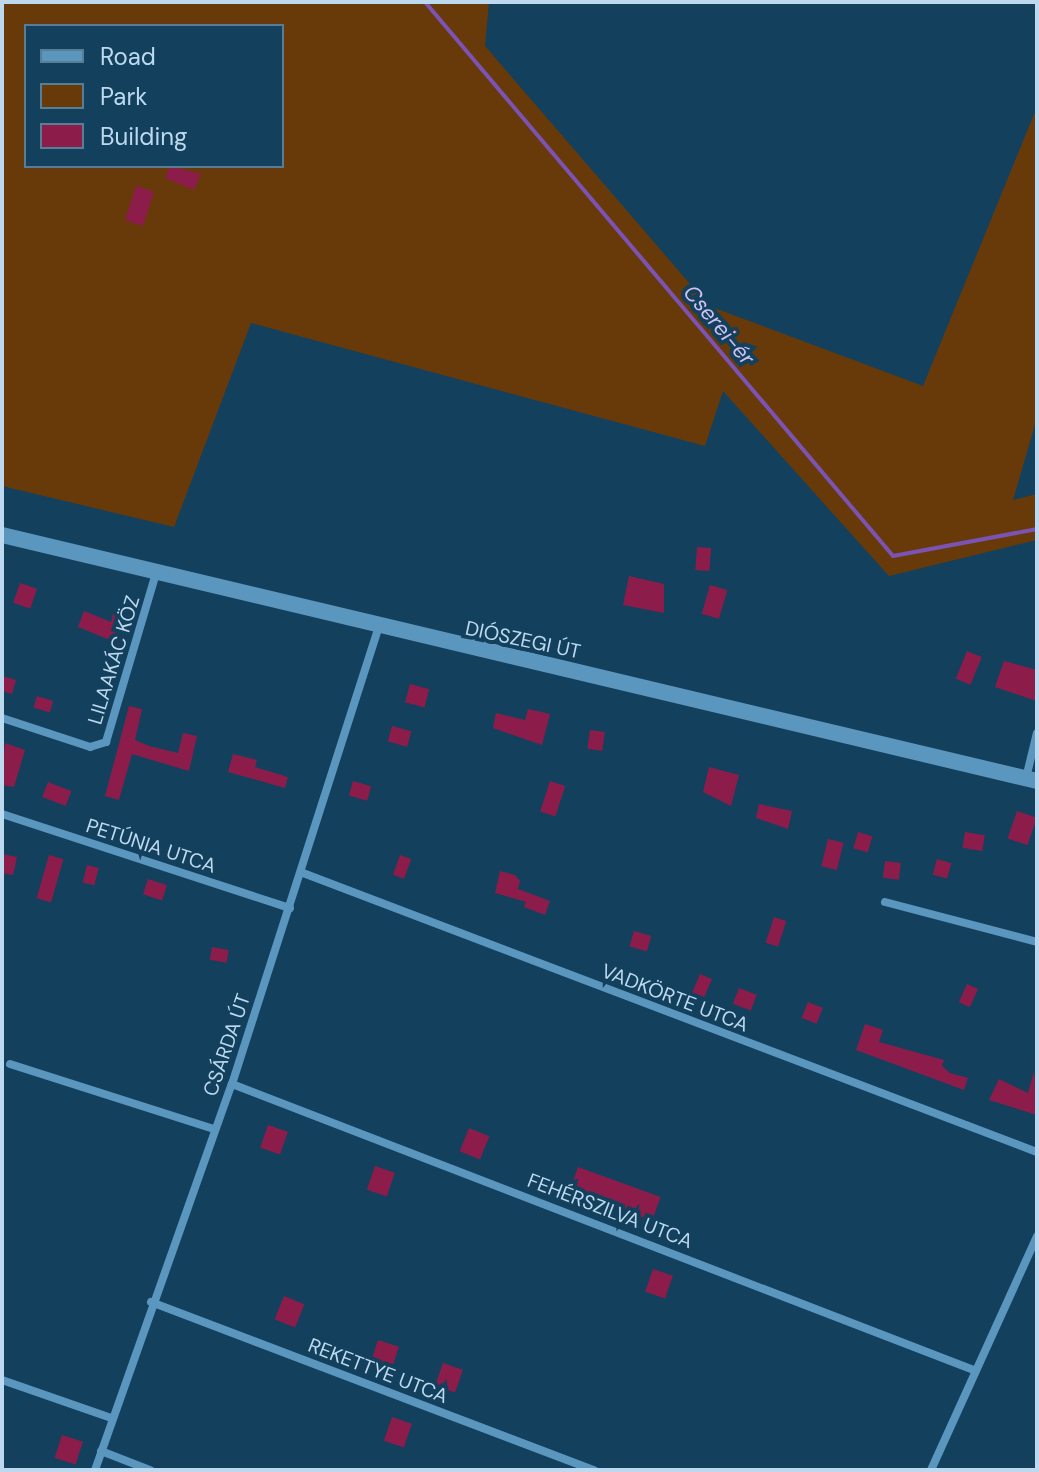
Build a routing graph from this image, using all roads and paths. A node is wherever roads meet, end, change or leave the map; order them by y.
1 (2, 535) edge
2 (156, 573) junction
3 (379, 626) junction
4 (2, 718) edge
5 (1037, 733) edge
6 (1031, 779) edge
7 (2, 814) edge
8 (303, 873) junction
9 (885, 902) dead end
10 (290, 908) junction
11 (1037, 942) edge
12 (10, 1064) dead end
13 (232, 1084) junction
14 (214, 1129) junction
15 (1037, 1152) edge
16 (1037, 1236) edge
17 (151, 1302) junction
18 (976, 1371) junction
19 (2, 1380) edge
20 (111, 1418) junction
21 (101, 1451) junction
22 (95, 1470) edge
23 (150, 1470) edge
24 (594, 1470) edge
25 (931, 1470) edge

1 - 2 main road, DIÓSZEGI ÚT
2 - 3 main road, DIÓSZEGI ÚT
2 - 4 street, LILAAKÁC KÖZ
3 - 6 main road, DIÓSZEGI ÚT
3 - 8 street, CSÁRDA ÚT
5 - 6 street
7 - 10 street, PETÚNIA UTCA
8 - 10 street, CSÁRDA ÚT
8 - 15 street, VADKÖRTE UTCA
9 - 11 street
10 - 13 street, CSÁRDA ÚT
12 - 14 street
13 - 14 street, CSÁRDA ÚT
13 - 18 street, FEHÉRSZILVA UTCA
14 - 17 street, CSÁRDA ÚT
16 - 18 street
17 - 20 street, CSÁRDA ÚT
17 - 24 street, REKETTYE UTCA
18 - 25 street
19 - 20 street
20 - 21 street, CSÁRDA ÚT
21 - 22 street, CSÁRDA ÚT
21 - 23 street

